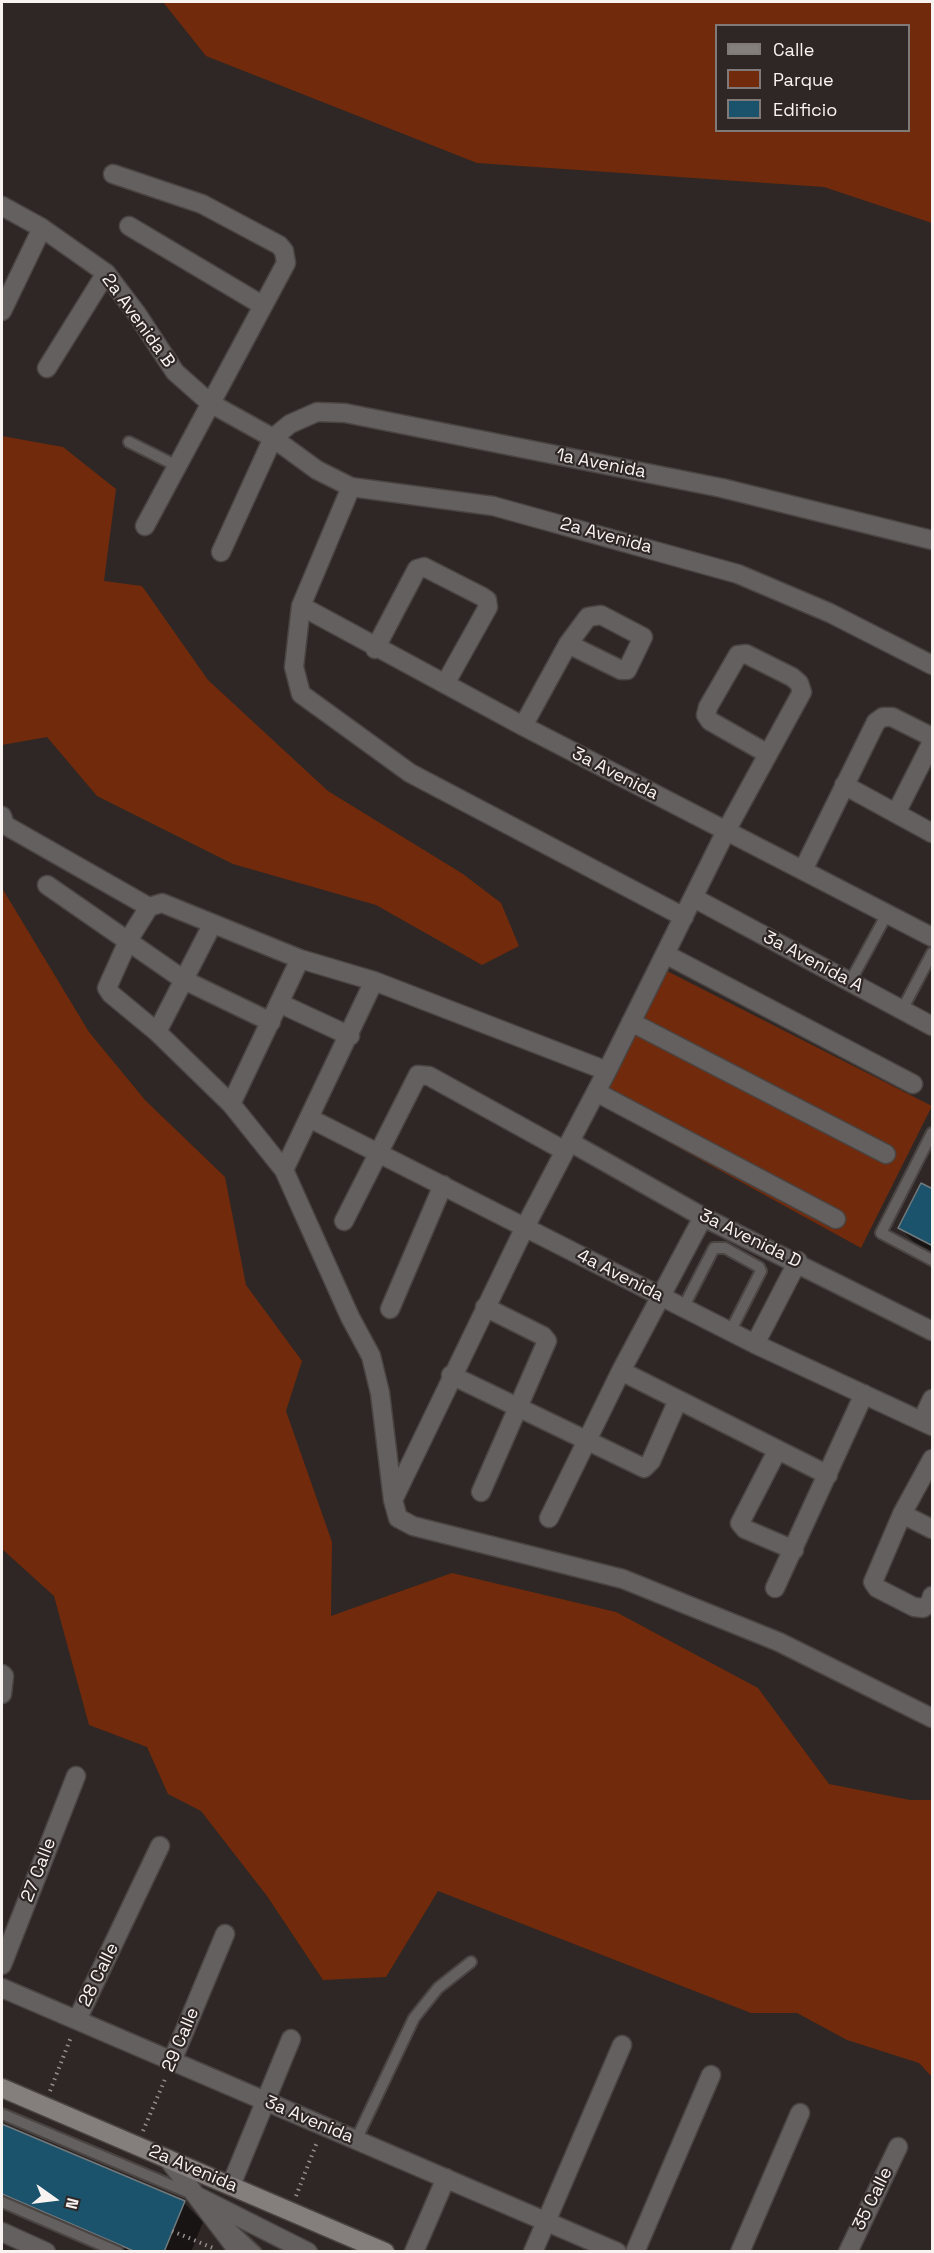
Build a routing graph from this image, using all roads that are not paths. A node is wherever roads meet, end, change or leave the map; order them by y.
1 (113, 174) dead end
2 (2, 206) edge
3 (129, 226) dead end
4 (42, 228) junction
5 (106, 273) junction
6 (262, 305) junction
7 (2, 311) edge
8 (47, 368) dead end
9 (210, 403) junction
10 (273, 438) junction
11 (129, 442) dead end
12 (177, 466) junction
13 (351, 487) junction
14 (145, 526) dead end
15 (933, 540) edge
16 (221, 552) dead end
17 (301, 606) junction
18 (568, 644) dead end
19 (375, 649) junction
20 (933, 665) edge
21 (445, 684) junction
22 (523, 726) junction
23 (933, 737) edge
24 (933, 742) edge
25 (768, 754) junction
26 (844, 785) junction
27 (896, 813) junction
28 (2, 816) edge
29 (726, 831) junction
30 (933, 833) edge
31 (803, 870) junction
32 (47, 885) dead end
33 (694, 898) junction
34 (149, 907) junction
35 (887, 914) junction
36 (684, 917) junction
37 (212, 925) junction
38 (933, 937) edge
39 (129, 939) junction
40 (933, 953) edge
41 (665, 954) junction
42 (300, 959) junction
43 (184, 980) junction
44 (374, 981) junction
45 (850, 982) junction
46 (279, 1003) junction
47 (902, 1010) junction
48 (271, 1022) junction
49 (631, 1022) junction
50 (933, 1026) edge
51 (157, 1032) junction
52 (350, 1036) junction
53 (607, 1071) junction
54 (913, 1084) dead end
55 (596, 1092) junction
56 (231, 1104) junction
57 (310, 1119) junction
58 (933, 1132) edge
59 (567, 1147) junction
60 (379, 1151) junction
61 (886, 1154) dead end
62 (284, 1170) junction
63 (443, 1185) junction
64 (703, 1216) junction
65 (836, 1219) dead end
66 (344, 1221) dead end
67 (525, 1227) junction
68 (933, 1260) edge
69 (798, 1261) junction
70 (661, 1297) junction
71 (485, 1307) junction
72 (683, 1308) junction
73 (390, 1309) dead end
74 (933, 1331) edge
75 (730, 1332) junction
76 (755, 1344) junction
77 (621, 1371) junction
78 (451, 1375) junction
79 (864, 1394) junction
80 (933, 1399) edge
81 (678, 1400) junction
82 (520, 1408) junction
83 (927, 1423) edge
84 (587, 1442) junction
85 (777, 1451) junction
86 (933, 1459) edge
87 (828, 1475) junction
88 (481, 1492) dead end
89 (393, 1500) junction
90 (902, 1514) junction
91 (549, 1518) dead end
92 (933, 1529) edge
93 (794, 1550) junction
94 (775, 1588) dead end
95 (933, 1596) edge
96 (933, 1719) edge
97 (76, 1776) dead end
98 (160, 1846) dead end
99 (225, 1934) dead end
100 (471, 1962) dead end
101 (2, 1965) edge
102 (2, 1988) edge
103 (77, 2020) junction
104 (291, 2039) dead end
105 (622, 2045) dead end
106 (172, 2061) junction
107 (711, 2075) dead end
108 (2, 2088) edge
109 (266, 2102) junction
110 (800, 2113) dead end
111 (2, 2114) edge
112 (356, 2140) junction
113 (898, 2147) dead end
114 (168, 2159) junction
115 (446, 2178) junction
116 (231, 2185) junction
117 (202, 2201) junction
118 (2, 2202) edge
119 (546, 2221) junction
120 (2, 2232) edge
121 (46, 2252) edge
122 (118, 2252) edge
123 (239, 2252) edge
124 (256, 2252) edge
125 (308, 2252) edge
126 (385, 2252) edge
127 (414, 2252) edge
128 (534, 2252) edge
129 (617, 2252) edge
130 (635, 2252) edge
131 (740, 2252) edge
132 (848, 2252) edge

1 - 6 street
2 - 4 street, 2a Avenida B
3 - 6 street
4 - 5 street, 2a Avenida B
4 - 7 street
5 - 8 street
5 - 9 street, 2a Avenida B
6 - 9 street
9 - 10 street, 2a Avenida B
9 - 12 street
10 - 13 street, 2a Avenida
10 - 15 street, 1a Avenida
10 - 16 street
11 - 12 lane
12 - 14 street
13 - 17 street
13 - 20 street, 2a Avenida
17 - 19 street, 3a Avenida
17 - 36 street
18 - 22 street
19 - 21 street, 3a Avenida
19 - 21 street
21 - 22 street, 3a Avenida
22 - 29 street, 3a Avenida
23 - 26 street
24 - 27 street
25 - 25 street
25 - 29 street
26 - 27 street
26 - 31 street
27 - 30 street
28 - 34 street
29 - 31 street, 3a Avenida
29 - 33 street
31 - 35 street, 3a Avenida
32 - 39 street
33 - 36 street
33 - 45 street, 3a Avenida A
34 - 37 street
34 - 39 street
35 - 38 street, 3a Avenida
35 - 45 lane
36 - 41 street
37 - 42 street
37 - 43 street
39 - 43 street
39 - 51 street
40 - 47 lane
41 - 49 street
41 - 54 street
42 - 44 street
42 - 46 street
43 - 48 street
43 - 51 street
44 - 52 street
44 - 53 street
45 - 47 street, 3a Avenida A
46 - 48 street
46 - 52 street
47 - 50 street, 3a Avenida A
48 - 56 street
49 - 53 street
49 - 61 street
51 - 56 street
52 - 57 street
53 - 55 street
55 - 59 street
55 - 65 street
56 - 62 street
57 - 60 street, 4a Avenida
57 - 62 street
58 - 68 lane
59 - 60 street, 3a Avenida D
59 - 64 street, 3a Avenida D
59 - 67 street
60 - 63 street, 4a Avenida
60 - 66 street
62 - 89 street
63 - 67 street, 4a Avenida
63 - 73 street
64 - 69 street, 3a Avenida D
64 - 70 street
67 - 70 street, 4a Avenida
67 - 71 street
69 - 74 street, 3a Avenida D
69 - 76 street
70 - 72 street, 4a Avenida
70 - 77 street
71 - 78 street
71 - 82 street
72 - 75 street, 4a Avenida
72 - 75 lane
75 - 76 street, 4a Avenida
76 - 79 street, 4a Avenida
77 - 81 street
77 - 84 street
78 - 82 street
78 - 89 street
79 - 83 street, 4a Avenida
79 - 87 street
80 - 83 street
81 - 84 street
81 - 85 street
82 - 84 street
82 - 88 street
84 - 91 street
85 - 87 street
85 - 93 street
86 - 90 street
87 - 93 street
89 - 96 street
90 - 92 street
90 - 95 street
93 - 94 street
97 - 101 street, 27 Calle
98 - 103 street, 28 Calle
99 - 106 street, 29 Calle
100 - 112 lane
102 - 103 street, 3a Avenida
103 - 106 street, 3a Avenida
104 - 109 street
105 - 119 street
106 - 109 street, 3a Avenida
107 - 130 street
108 - 114 main road, 2a Avenida
109 - 112 street, 3a Avenida
109 - 116 street
110 - 131 street
111 - 117 lane
112 - 115 street, 3a Avenida
113 - 132 street, 35 Calle
114 - 116 main road, 2a Avenida
114 - 117 street
115 - 119 street, 3a Avenida
115 - 127 street
116 - 126 main road, 2a Avenida
117 - 123 street
117 - 124 lane
117 - 125 street
118 - 122 lane
119 - 128 street
119 - 129 street, 3a Avenida
120 - 121 street

